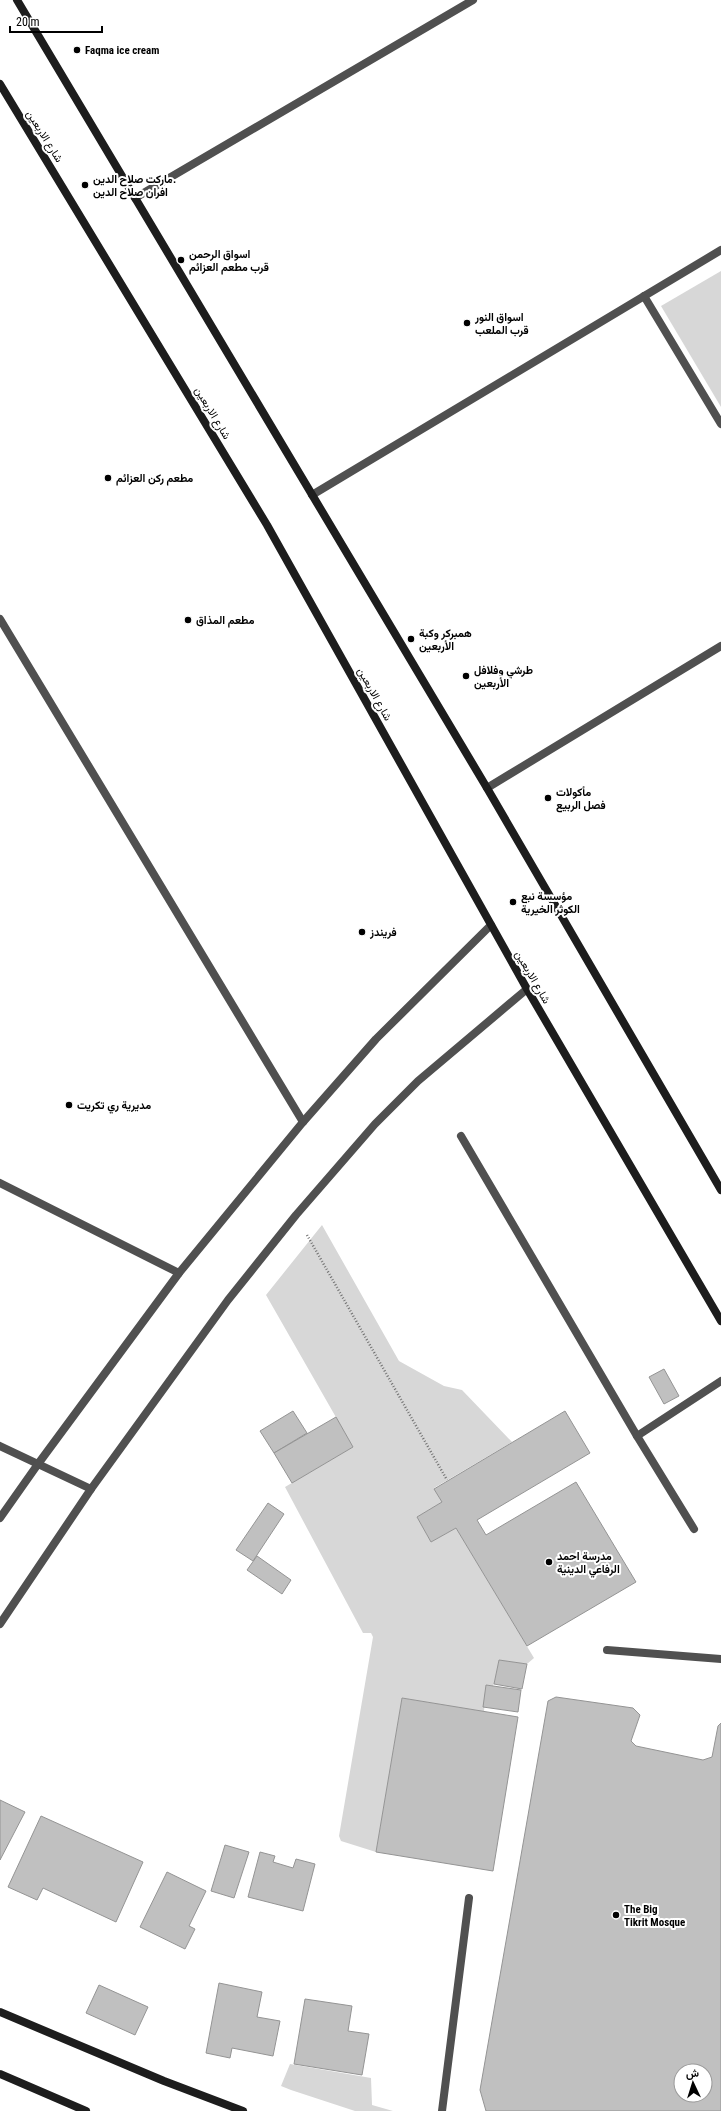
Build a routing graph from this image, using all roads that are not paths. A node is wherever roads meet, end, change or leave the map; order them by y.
1 (18, 0) edge
2 (473, 0) edge
3 (0, 84) edge
4 (3, 94) edge
5 (135, 198) junction
6 (721, 250) edge
7 (644, 296) junction
8 (721, 424) edge
9 (312, 495) junction
10 (0, 619) edge
11 (721, 646) edge
12 (488, 788) junction
13 (491, 925) junction
14 (527, 989) junction
15 (303, 1122) junction
16 (461, 1136) dead end
17 (0, 1183) edge
18 (721, 1190) edge
19 (179, 1273) junction
20 (721, 1322) edge
21 (721, 1381) edge
22 (637, 1436) junction
23 (0, 1446) edge
24 (38, 1464) junction
25 (90, 1489) junction
26 (0, 1518) edge
27 (694, 1529) dead end
28 (0, 1624) edge
29 (607, 1650) dead end
30 (721, 1659) edge
31 (469, 1898) dead end
32 (0, 2012) edge
33 (0, 2074) edge
34 (86, 2111) edge
35 (243, 2111) edge
36 (442, 2111) edge

1 - 5 main road
2 - 5 street
3 - 4 main road, شارع الاربعين
4 - 13 main road, شارع الاربعين
5 - 9 main road
6 - 7 street
7 - 8 street
7 - 9 street
9 - 12 main road
10 - 15 street
11 - 12 street
12 - 18 main road
13 - 14 main road, شارع الاربعين
13 - 15 street
14 - 20 main road, شارع الاربعين
14 - 25 street
15 - 19 street
16 - 22 street
17 - 19 street
19 - 24 street
21 - 22 street
22 - 27 street
23 - 24 street
24 - 25 street
24 - 26 street
25 - 28 street
29 - 30 street
31 - 36 street
32 - 35 main road
33 - 34 main road

